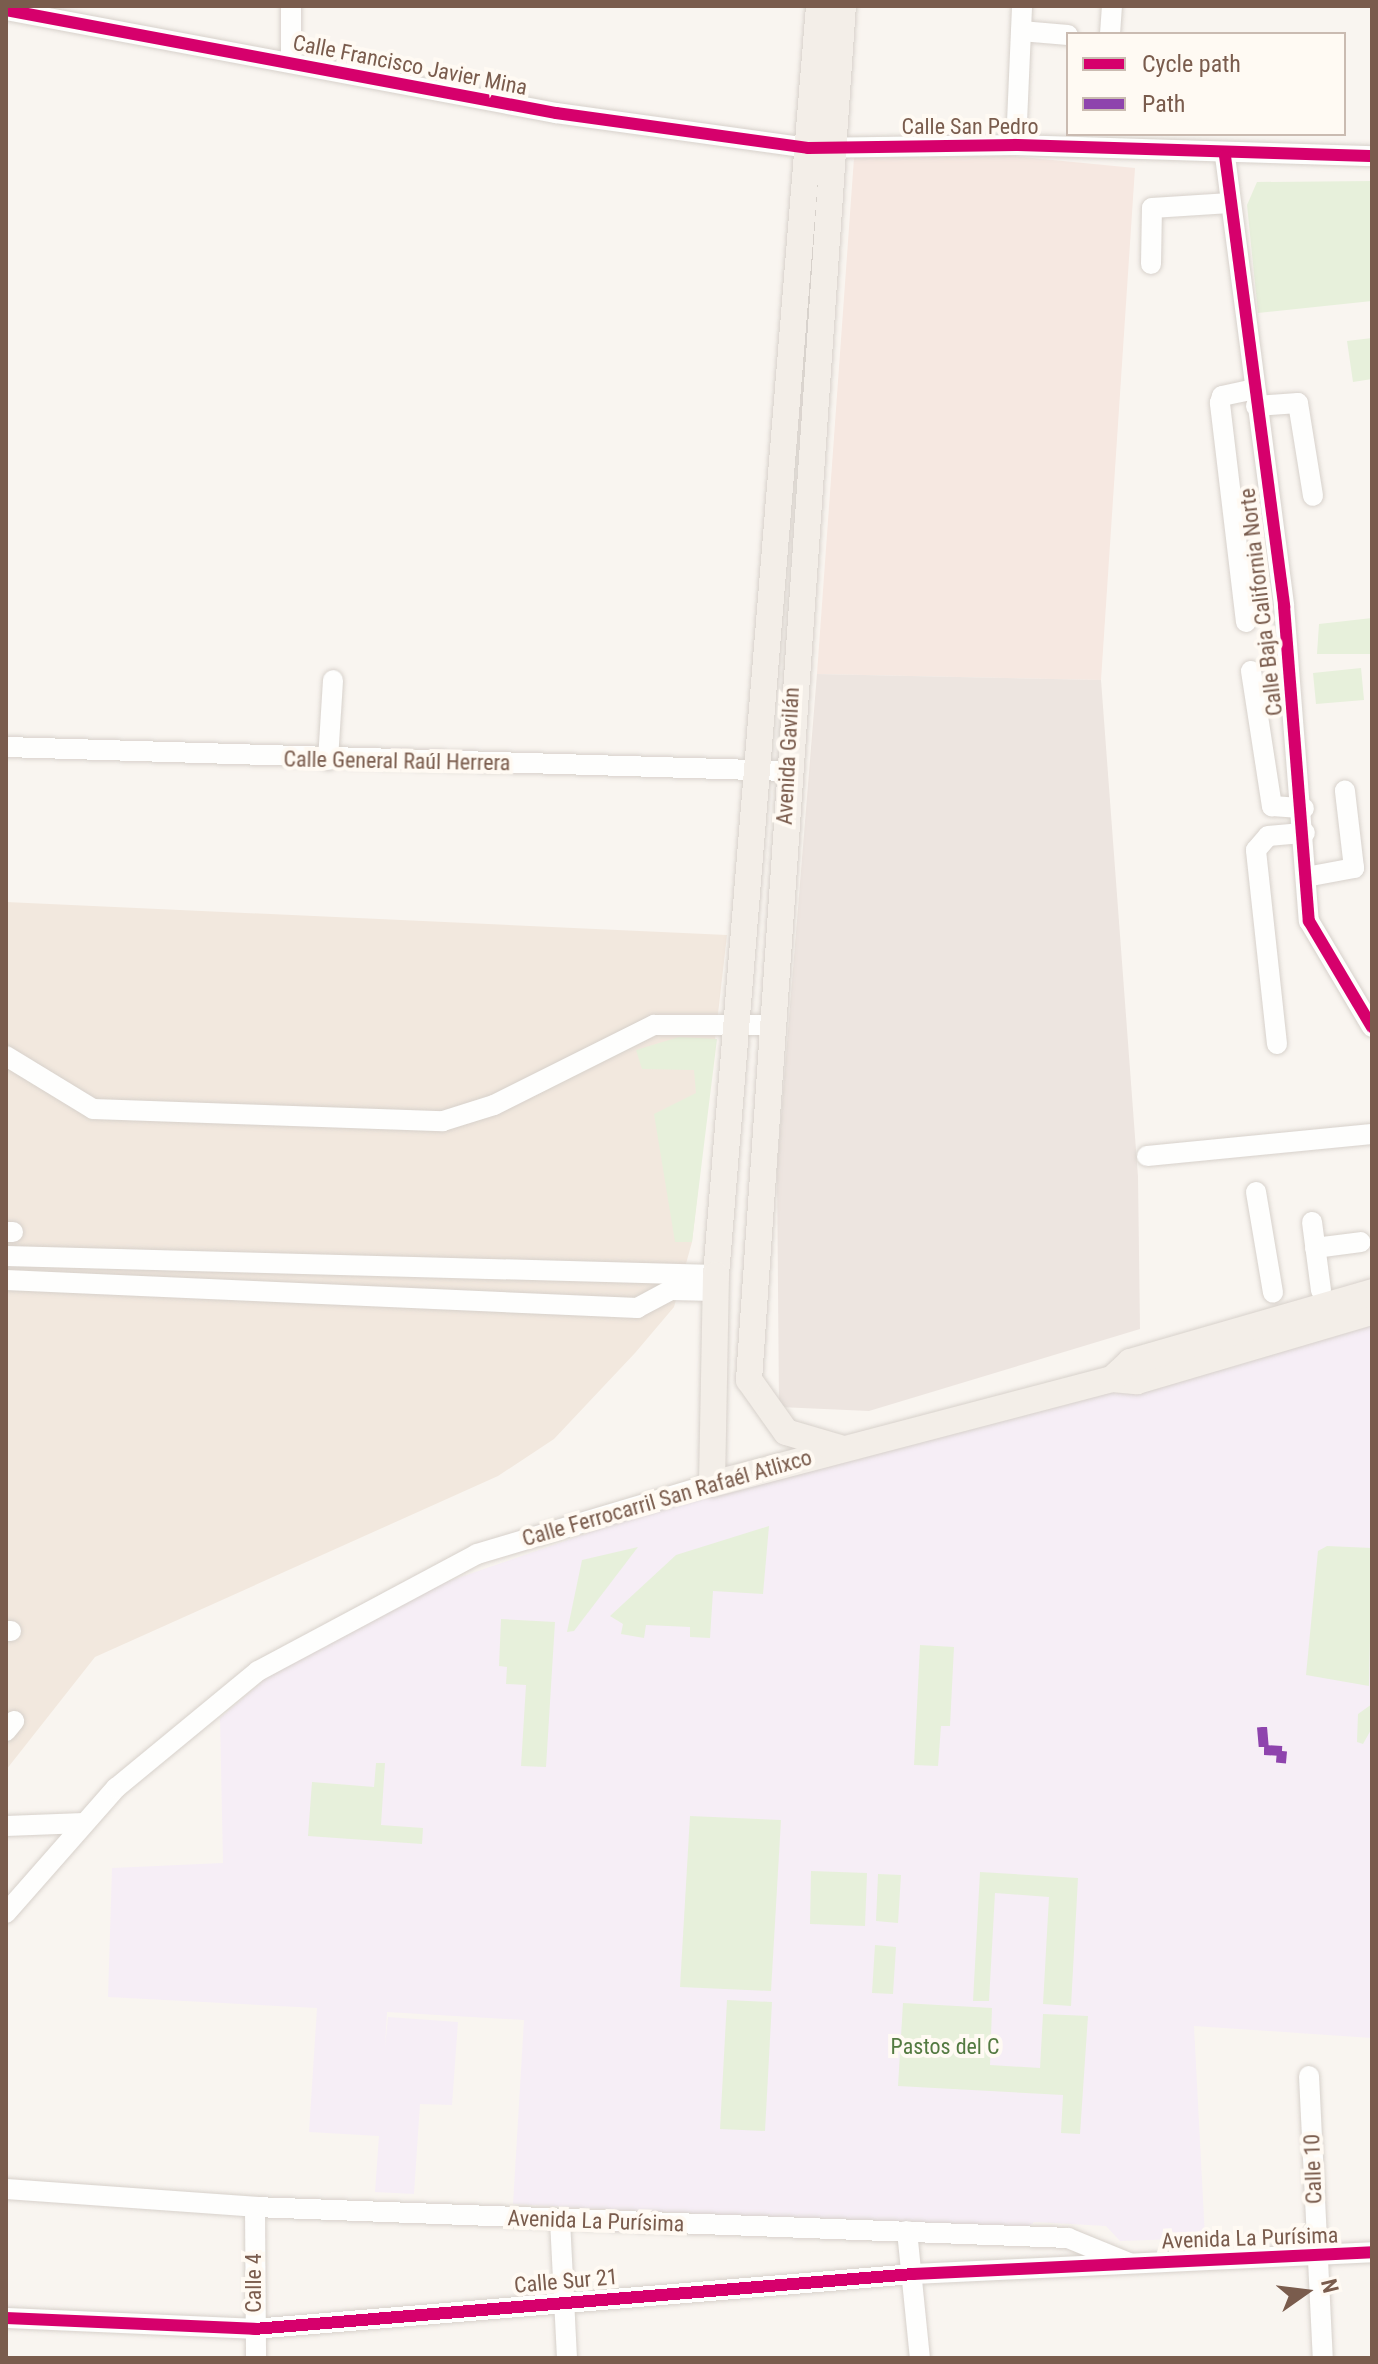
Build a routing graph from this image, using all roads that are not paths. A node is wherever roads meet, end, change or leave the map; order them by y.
1 (291, 6) edge
2 (819, 6) edge
3 (843, 6) edge
4 (1022, 6) edge
5 (1112, 6) edge
6 (6, 10) edge
7 (1021, 31) junction
8 (1110, 32) edge
9 (1066, 35) edge
10 (291, 63) junction
11 (1016, 145) junction
12 (820, 148) junction
13 (1225, 156) junction
14 (1372, 156) edge
15 (1230, 203) junction
16 (1151, 264) dead end
17 (1255, 397) junction
18 (1313, 496) dead end
19 (1246, 622) dead end
20 (1251, 671) dead end
21 (333, 680) dead end
22 (6, 747) edge
23 (328, 760) junction
24 (760, 769) junction
25 (788, 771) junction
26 (1345, 791) dead end
27 (1304, 808) junction
28 (1305, 833) junction
29 (1306, 877) junction
30 (741, 1023) junction
31 (770, 1025) junction
32 (1372, 1027) edge
33 (1277, 1044) dead end
34 (6, 1056) edge
35 (1372, 1134) edge
36 (1147, 1156) dead end
37 (1256, 1192) dead end
38 (1312, 1222) dead end
39 (1361, 1242) dead end
40 (1315, 1248) junction
41 (6, 1256) edge
42 (6, 1280) edge
43 (715, 1283) junction
44 (1321, 1290) dead end
45 (1372, 1292) edge
46 (1273, 1293) dead end
47 (1372, 1312) edge
48 (1112, 1379) junction
49 (844, 1449) junction
50 (712, 1484) junction
51 (84, 1823) junction
52 (6, 1826) edge
53 (6, 1913) edge
54 (1309, 2076) dead end
55 (6, 2189) edge
56 (255, 2207) junction
57 (560, 2220) junction
58 (907, 2231) junction
59 (1372, 2252) edge
60 (1317, 2256) junction
61 (1129, 2263) junction
62 (913, 2274) junction
63 (563, 2301) junction
64 (6, 2318) edge
65 (254, 2329) junction
66 (256, 2358) edge
67 (567, 2358) edge
68 (920, 2358) edge
69 (1323, 2358) edge

1 - 10 street
2 - 12 main road, Avenida Gavilán
3 - 12 main road, Avenida Gavilán
4 - 7 street
5 - 8 street
6 - 10 street, Calle Francisco Javier Mina
7 - 9 street
7 - 11 street
10 - 12 street, Calle Francisco Javier Mina
11 - 12 street, Calle San Pedro
11 - 13 street, Calle San Pedro
12 - 24 main road, Avenida Gavilán
12 - 25 main road, Avenida Gavilán
13 - 14 street, Calle San Pedro
13 - 15 street, Calle Baja California Norte
15 - 16 street
15 - 17 street, Calle Baja California Norte
17 - 18 street
17 - 19 street
17 - 27 street, Calle Baja California Norte
20 - 27 street
21 - 23 street
22 - 23 street, Calle General Raúl Herrera
23 - 24 street, Calle General Raúl Herrera
24 - 25 street, Calle General Raúl Herrera
24 - 30 main road, Avenida Gavilán
25 - 31 main road, Avenida Gavilán
26 - 29 street
27 - 28 street, Calle Baja California Norte
28 - 29 street, Calle Baja California Norte
28 - 33 street
29 - 32 street, Calle Baja California Norte
30 - 31 street
30 - 34 street
30 - 43 main road, Avenida Gavilán
31 - 49 main road, Avenida Gavilán
35 - 36 street
37 - 46 street
38 - 40 street
39 - 40 street
40 - 44 street
41 - 43 street
42 - 43 street
43 - 50 main road, Avenida Gavilán
45 - 48 main road, Calle Ferrocarril San Rafaél Atlixco
47 - 48 main road, Calle Ferrocarril San Rafaél Atlixco
48 - 49 main road, Calle Ferrocarril San Rafaél Atlixco
49 - 50 main road, Calle Ferrocarril San Rafaél Atlixco
50 - 51 street, Calle Ferrocarril San Rafaél Atlixco
51 - 52 street
51 - 53 street, Calle Ferrocarril San Rafaél Atlixco
54 - 60 street, Calle 10
55 - 56 street, Avenida La Purísima
56 - 57 street, Avenida La Purísima
56 - 65 street, Calle 4
57 - 58 street, Avenida La Purísima
57 - 63 street
58 - 61 street, Avenida La Purísima
58 - 62 street
59 - 60 street, Avenida La Purísima
60 - 61 street, Avenida La Purísima
60 - 69 street, Calle 10
61 - 62 street, Calle Sur 21
62 - 63 street, Calle Sur 21
62 - 68 street
63 - 65 street, Calle Sur 21
63 - 67 street
64 - 65 street, Calle Sur 21
65 - 66 street, Calle 4

